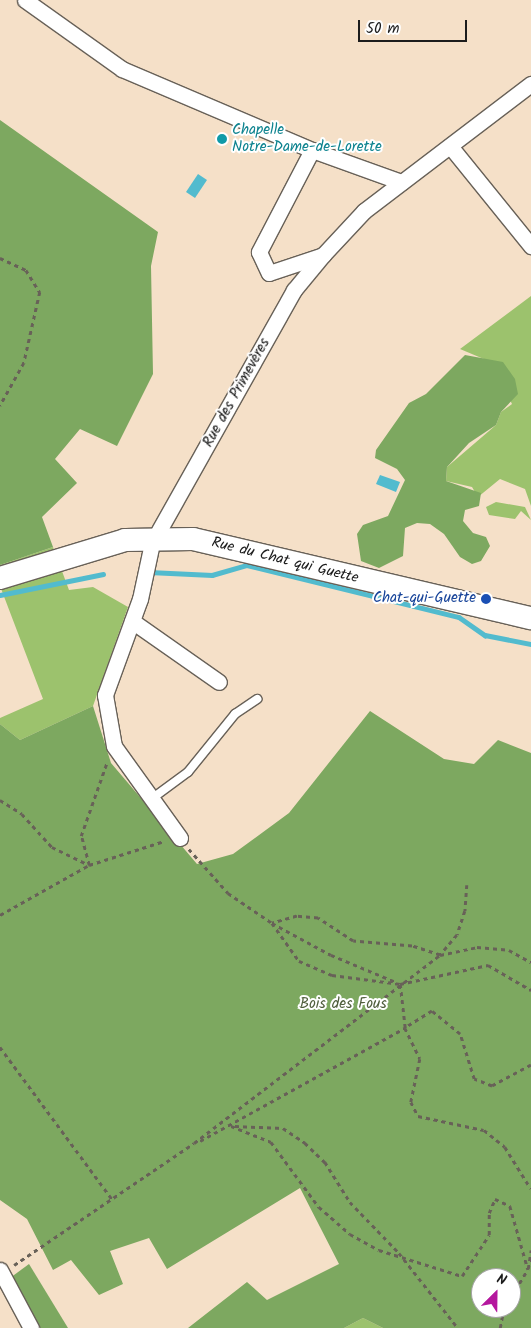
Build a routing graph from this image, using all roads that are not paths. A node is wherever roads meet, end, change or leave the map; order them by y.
1 (25, 0) edge
2 (531, 84) edge
3 (450, 146) junction
4 (312, 150) junction
5 (401, 182) junction
6 (531, 246) edge
7 (323, 255) junction
8 (157, 536) junction
9 (0, 578) edge
10 (472, 607) junction
11 (531, 618) edge
12 (132, 622) junction
13 (531, 626) edge
14 (219, 682) dead end
15 (257, 699) dead end
16 (150, 800) junction
17 (180, 838) road end
18 (1, 1271) edge
19 (31, 1328) edge

1 - 4 street
2 - 3 street, Rue des Primevères
3 - 5 street, Rue des Primevères
3 - 6 street
4 - 5 street
4 - 7 street
5 - 7 street, Rue des Primevères
7 - 8 street, Rue des Primevères
8 - 9 main road, Rue du Chat qui Guette
8 - 10 main road, Rue du Chat qui Guette
8 - 12 street, Rue des Primevères
10 - 11 main road, Rue du Chat qui Guette
10 - 13 main road, Rue du Chat qui Guette
12 - 14 street
12 - 16 street, Rue des Primevères
15 - 16 lane
16 - 17 street
18 - 19 street

